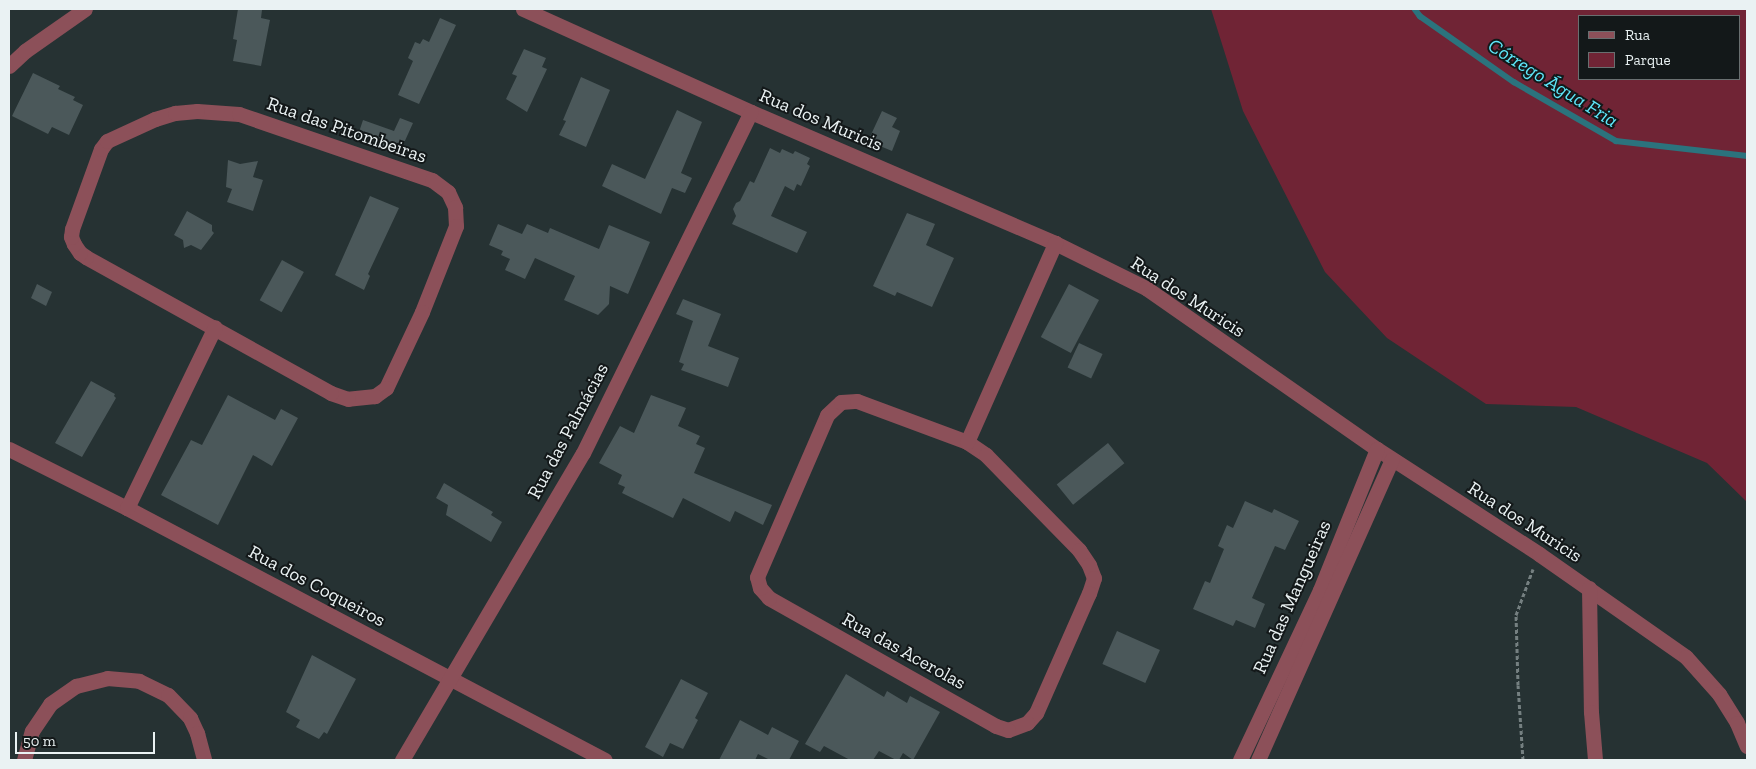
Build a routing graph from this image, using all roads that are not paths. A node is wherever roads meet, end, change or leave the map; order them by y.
1 (85, 9) edge
2 (523, 9) edge
3 (9, 66) edge
4 (751, 112) junction
5 (1054, 243) junction
6 (215, 327) junction
7 (967, 442) junction
8 (9, 449) edge
9 (1377, 449) junction
10 (1392, 459) junction
11 (127, 508) junction
12 (1588, 588) junction
13 (450, 678) junction
14 (1747, 746) edge
15 (24, 760) edge
16 (204, 760) edge
17 (402, 760) edge
18 (605, 760) edge
19 (1240, 760) edge
20 (1258, 760) edge
21 (1595, 760) edge

1 - 3 street
2 - 4 street, Rua dos Muricis
4 - 5 street, Rua dos Muricis
4 - 13 street, Rua das Palmácias
5 - 7 street
5 - 9 street, Rua dos Muricis
6 - 6 street, Rua das Pitombeiras
6 - 11 street
7 - 7 street, Rua das Acerolas
8 - 11 street, Rua dos Coqueiros
9 - 10 street, Rua dos Muricis
9 - 19 street, Rua das Mangueiras
10 - 12 street, Rua dos Muricis
10 - 20 street, Rua das Mangueiras
11 - 13 street, Rua dos Coqueiros
12 - 14 street, Rua dos Muricis
12 - 21 street
13 - 17 street, Rua das Palmácias
13 - 18 street, Rua dos Coqueiros
15 - 16 street

